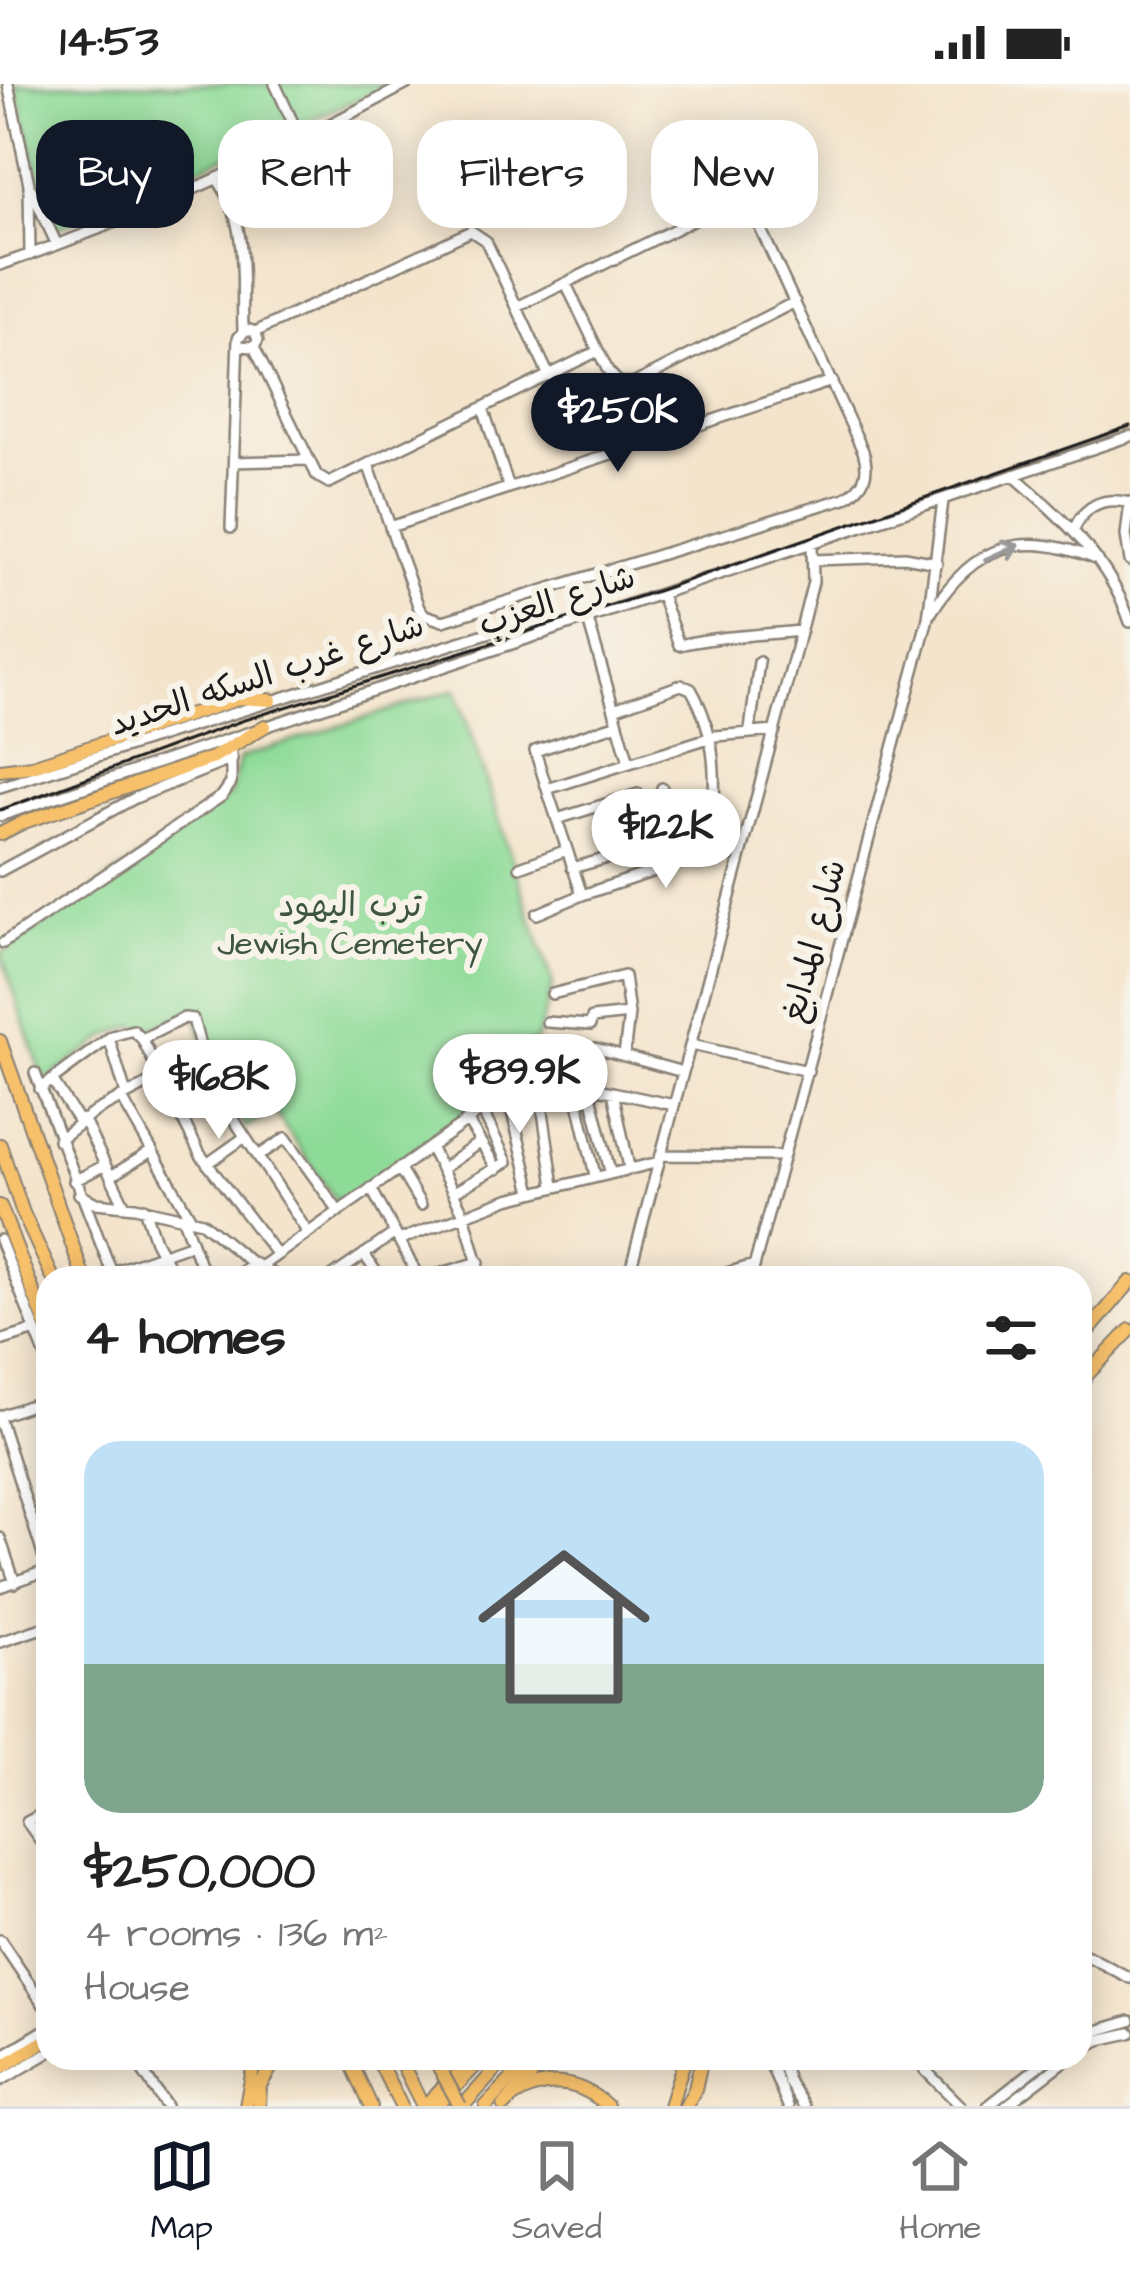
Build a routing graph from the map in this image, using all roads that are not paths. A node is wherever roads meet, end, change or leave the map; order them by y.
1 (8, 84) edge
2 (274, 84) edge
3 (406, 84) edge
4 (291, 120) edge
5 (338, 120) edge
6 (218, 180) edge
7 (29, 184) junction
8 (240, 228) edge
9 (57, 245) junction
10 (30, 255) junction
11 (0, 265) edge
12 (566, 284) junction
13 (795, 302) junction
14 (517, 308) junction
15 (249, 331) junction
16 (240, 346) junction
17 (254, 347) junction
18 (598, 352) junction
19 (549, 376) junction
20 (832, 382) junction
21 (483, 408) junction
22 (1130, 436) edge
23 (309, 460) junction
24 (235, 462) junction
25 (368, 464) junction
26 (1013, 475) junction
27 (509, 488) junction
28 (944, 501) junction
29 (1130, 502) edge
30 (390, 526) junction
31 (231, 528) dead end
32 (1074, 529) junction
33 (812, 544) junction
34 (812, 560) junction
35 (1098, 560) junction
36 (1130, 562) edge
37 (937, 563) junction
38 (661, 595) junction
39 (928, 618) junction
40 (587, 620) junction
41 (1130, 622) edge
42 (800, 631) junction
43 (541, 635) junction
44 (758, 662) dead end
45 (272, 700) junction
46 (614, 709) junction
47 (618, 724) junction
48 (265, 726) joint
49 (750, 730) junction
50 (775, 731) junction
51 (709, 738) junction
52 (231, 749) junction
53 (629, 762) junction
54 (0, 770) edge
55 (0, 787) edge
56 (662, 788) dead end
57 (547, 789) junction
58 (0, 816) edge
59 (557, 819) junction
60 (0, 835) edge
61 (743, 848) junction
62 (567, 850) junction
63 (712, 851) junction
64 (682, 862) junction
65 (520, 867) dead end
66 (572, 868) junction
67 (0, 871) edge
68 (582, 896) junction
69 (537, 914) dead end
70 (3, 943) dead end
71 (552, 994) dead end
72 (628, 1014) junction
73 (547, 1022) dead end
74 (109, 1038) junction
75 (142, 1039) junction
76 (0, 1041) edge
77 (691, 1045) junction
78 (595, 1048) dead end
79 (624, 1056) junction
80 (547, 1067) dead end
81 (808, 1071) junction
82 (683, 1072) junction
83 (35, 1073) dead end
84 (159, 1078) junction
85 (52, 1080) junction
86 (538, 1085) junction
87 (581, 1085) junction
88 (40, 1089) junction
89 (507, 1092) junction
90 (614, 1092) junction
91 (123, 1096) junction
92 (674, 1105) junction
93 (482, 1110) junction
94 (467, 1120) junction
95 (81, 1121) junction
96 (245, 1137) junction
97 (58, 1140) junction
98 (480, 1142) junction
99 (0, 1145) edge
100 (430, 1147) junction
101 (152, 1151) junction
102 (258, 1156) junction
103 (784, 1156) junction
104 (660, 1158) junction
105 (207, 1164) junction
106 (105, 1165) junction
107 (501, 1166) junction
108 (629, 1167) junction
109 (400, 1168) junction
110 (442, 1169) junction
111 (610, 1172) junction
112 (596, 1175) junction
113 (111, 1176) junction
114 (74, 1181) junction
115 (554, 1186) junction
116 (371, 1188) junction
117 (454, 1192) junction
118 (532, 1192) junction
119 (80, 1194) junction
120 (422, 1205) dead end
121 (0, 1206) edge
122 (125, 1206) junction
123 (144, 1208) junction
124 (338, 1212) junction
125 (23, 1213) junction
126 (464, 1214) junction
127 (186, 1217) junction
128 (308, 1233) junction
129 (397, 1236) junction
130 (0, 1240) edge
131 (193, 1244) junction
132 (364, 1254) junction
133 (163, 1255) junction
134 (277, 1255) junction
135 (478, 1262) junction
136 (754, 1265) joint
137 (40, 1266) edge
138 (47, 1266) edge
139 (82, 1266) edge
140 (109, 1266) edge
141 (136, 1266) edge
142 (169, 1266) edge
143 (201, 1266) edge
144 (258, 1266) edge
145 (269, 1266) edge
146 (348, 1266) edge
147 (372, 1266) edge
148 (415, 1266) edge
149 (464, 1266) edge
150 (479, 1266) edge
151 (631, 1266) edge
152 (751, 1266) edge
153 (1130, 1282) edge
154 (36, 1312) edge
155 (36, 1317) edge
156 (1092, 1327) edge
157 (1130, 1330) edge
158 (36, 1332) edge
159 (0, 1341) edge
160 (1092, 1370) edge
161 (36, 1404) edge
162 (0, 1419) edge
163 (36, 1532) edge
164 (0, 1538) edge
165 (36, 1575) edge
166 (15, 1583) junction
167 (0, 1587) edge
168 (36, 1630) edge
169 (0, 1642) edge
170 (0, 1940) edge
171 (1092, 1958) edge
172 (1130, 1978) edge
173 (36, 1994) edge
174 (1130, 2020) edge
175 (1092, 2032) edge
176 (1130, 2033) edge
177 (36, 2035) edge
178 (1092, 2044) edge
179 (36, 2046) edge
180 (0, 2057) edge
181 (36, 2060) edge
182 (0, 2068) edge
183 (142, 2070) edge
184 (253, 2070) edge
185 (269, 2070) edge
186 (355, 2070) edge
187 (383, 2070) edge
188 (405, 2070) edge
189 (441, 2070) edge
190 (458, 2070) edge
191 (472, 2070) edge
192 (495, 2070) edge
193 (520, 2070) edge
194 (536, 2070) edge
195 (681, 2070) edge
196 (699, 2070) edge
197 (773, 2070) edge
198 (785, 2070) edge
199 (929, 2070) edge
200 (1034, 2070) edge
201 (1053, 2070) edge
202 (0, 2081) edge
203 (508, 2102) edge
204 (166, 2106) edge
205 (246, 2106) edge
206 (260, 2106) edge
207 (371, 2106) edge
208 (401, 2106) edge
209 (424, 2106) edge
210 (437, 2106) edge
211 (462, 2106) edge
212 (486, 2106) edge
213 (607, 2106) edge
214 (670, 2106) edge
215 (686, 2106) edge
216 (788, 2106) edge
217 (804, 2106) edge
218 (962, 2106) edge
219 (988, 2106) edge
220 (1006, 2106) edge

1 - 7 street
2 - 4 street
3 - 5 street
6 - 9 street
7 - 9 street
7 - 10 street
8 - 15 street
9 - 10 street
10 - 11 street
12 - 13 street
12 - 14 street
12 - 18 street
13 - 18 street
13 - 20 street
14 - 15 street
14 - 19 street
15 - 16 street
15 - 17 street
16 - 17 street
16 - 24 street
17 - 23 street
18 - 19 street
19 - 21 street
20 - 27 street
20 - 30 street
21 - 25 street
21 - 27 street
22 - 26 street, شارع العزب
23 - 24 street
23 - 25 street
24 - 31 street
25 - 30 street
26 - 28 street, شارع العزب
26 - 32 street
27 - 30 street
28 - 33 street, شارع العزب
28 - 37 street, شارع المدابغ
29 - 32 street
29 - 36 street
32 - 35 street
33 - 34 street
33 - 38 street, شارع العزب
34 - 37 street
34 - 42 street
39 -> 35 street, شارع المدابغ
35 - 41 street
37 - 39 street, شارع المدابغ
38 - 40 street, شارع العزب
38 - 42 street
39 - 81 street, شارع المدابغ
40 - 43 street, شارع العزب
40 - 46 street
42 - 50 street
43 - 45 street, شارع غرب السكه الحديد
43 - 48 street, شارع العزب
44 - 49 street
45 - 54 highway
45 - 55 street, شارع غرب السكه الحديد
46 - 47 street
46 - 51 street
47 - 53 street
47 - 57 street
48 - 52 highway
49 - 50 street
49 - 51 street
50 - 61 street
51 - 53 street
51 - 63 street
52 - 58 street
52 - 60 highway
52 - 67 street
52 - 70 street
53 - 57 street
56 - 64 street
57 - 59 street
59 - 62 street
59 - 66 street
61 - 63 street
61 - 77 street
62 - 65 street
62 - 66 street
63 - 64 street
64 - 68 street
66 - 68 street
68 - 69 street
71 - 72 street
72 - 73 street
72 - 79 street
74 - 75 street
74 - 85 street
74 - 91 street
75 - 84 street
75 - 96 street
76 - 139 highway
77 - 81 street
77 - 82 street
78 - 79 street
79 - 82 street
80 - 87 street
81 - 103 street, شارع المدابغ
82 - 92 street
83 - 88 street
84 - 91 street
84 - 105 street
85 - 88 street
85 - 95 street
86 - 87 street
86 - 89 street
86 - 115 street
87 - 90 street
87 - 111 street
87 - 112 street
88 - 97 street
89 - 93 street
89 - 118 street
90 - 92 street
90 - 108 street
91 - 95 street
91 - 101 street
92 - 104 street
93 - 94 street
93 - 107 street
94 - 98 street
94 - 100 street
95 - 97 street
95 - 106 street
96 - 102 street
96 - 105 street
97 - 114 street
98 - 107 street
98 - 110 street
99 - 125 highway
100 - 109 street
100 - 110 street
101 - 113 street
101 - 127 street
102 - 124 street
102 - 128 street
103 - 104 street
103 - 136 street, شارع المدابغ
104 - 108 street
104 - 151 street
105 - 134 street
106 - 113 street
106 - 114 street
107 - 117 street
108 - 111 street
109 - 116 street
109 - 120 street
110 - 117 street
111 - 112 street
112 - 115 street
113 - 122 street
114 - 119 street
115 - 118 street
116 - 124 street
116 - 129 street
117 - 126 street
118 - 126 street
119 - 122 street
119 - 140 street
121 - 154 highway
122 - 123 street
123 - 127 street
123 - 133 street
124 - 128 street
125 - 137 highway
125 - 138 highway
126 - 129 street
126 - 135 street
127 - 131 street
127 - 144 street
128 - 134 street
129 - 132 street
129 - 148 street
130 - 155 street
131 - 133 street
131 - 143 street
132 - 146 street
132 - 147 street
133 - 141 street
133 - 142 street
134 - 145 street
135 - 149 street
135 - 150 street
136 - 152 street
153 - 156 highway
157 - 160 highway
158 - 159 street
161 - 162 street
162 - 163 street
164 - 166 street
165 - 166 street
166 - 167 street
168 - 169 street
170 - 173 street
171 - 172 street
174 - 175 street
176 - 178 street
177 - 180 street
179 - 182 highway
181 - 202 street
183 - 204 street
184 - 205 highway
185 - 206 highway
186 - 207 highway
187 - 208 highway
188 - 209 highway
189 - 211 highway, bridge
190 - 209 highway
191 - 210 highway
192 - 211 highway
193 - 212 highway
194 - 203 highway
195 - 214 highway
196 - 215 highway
197 - 216 street
198 - 217 street
199 - 218 street
200 - 219 street
201 - 220 street
203 - 213 highway

